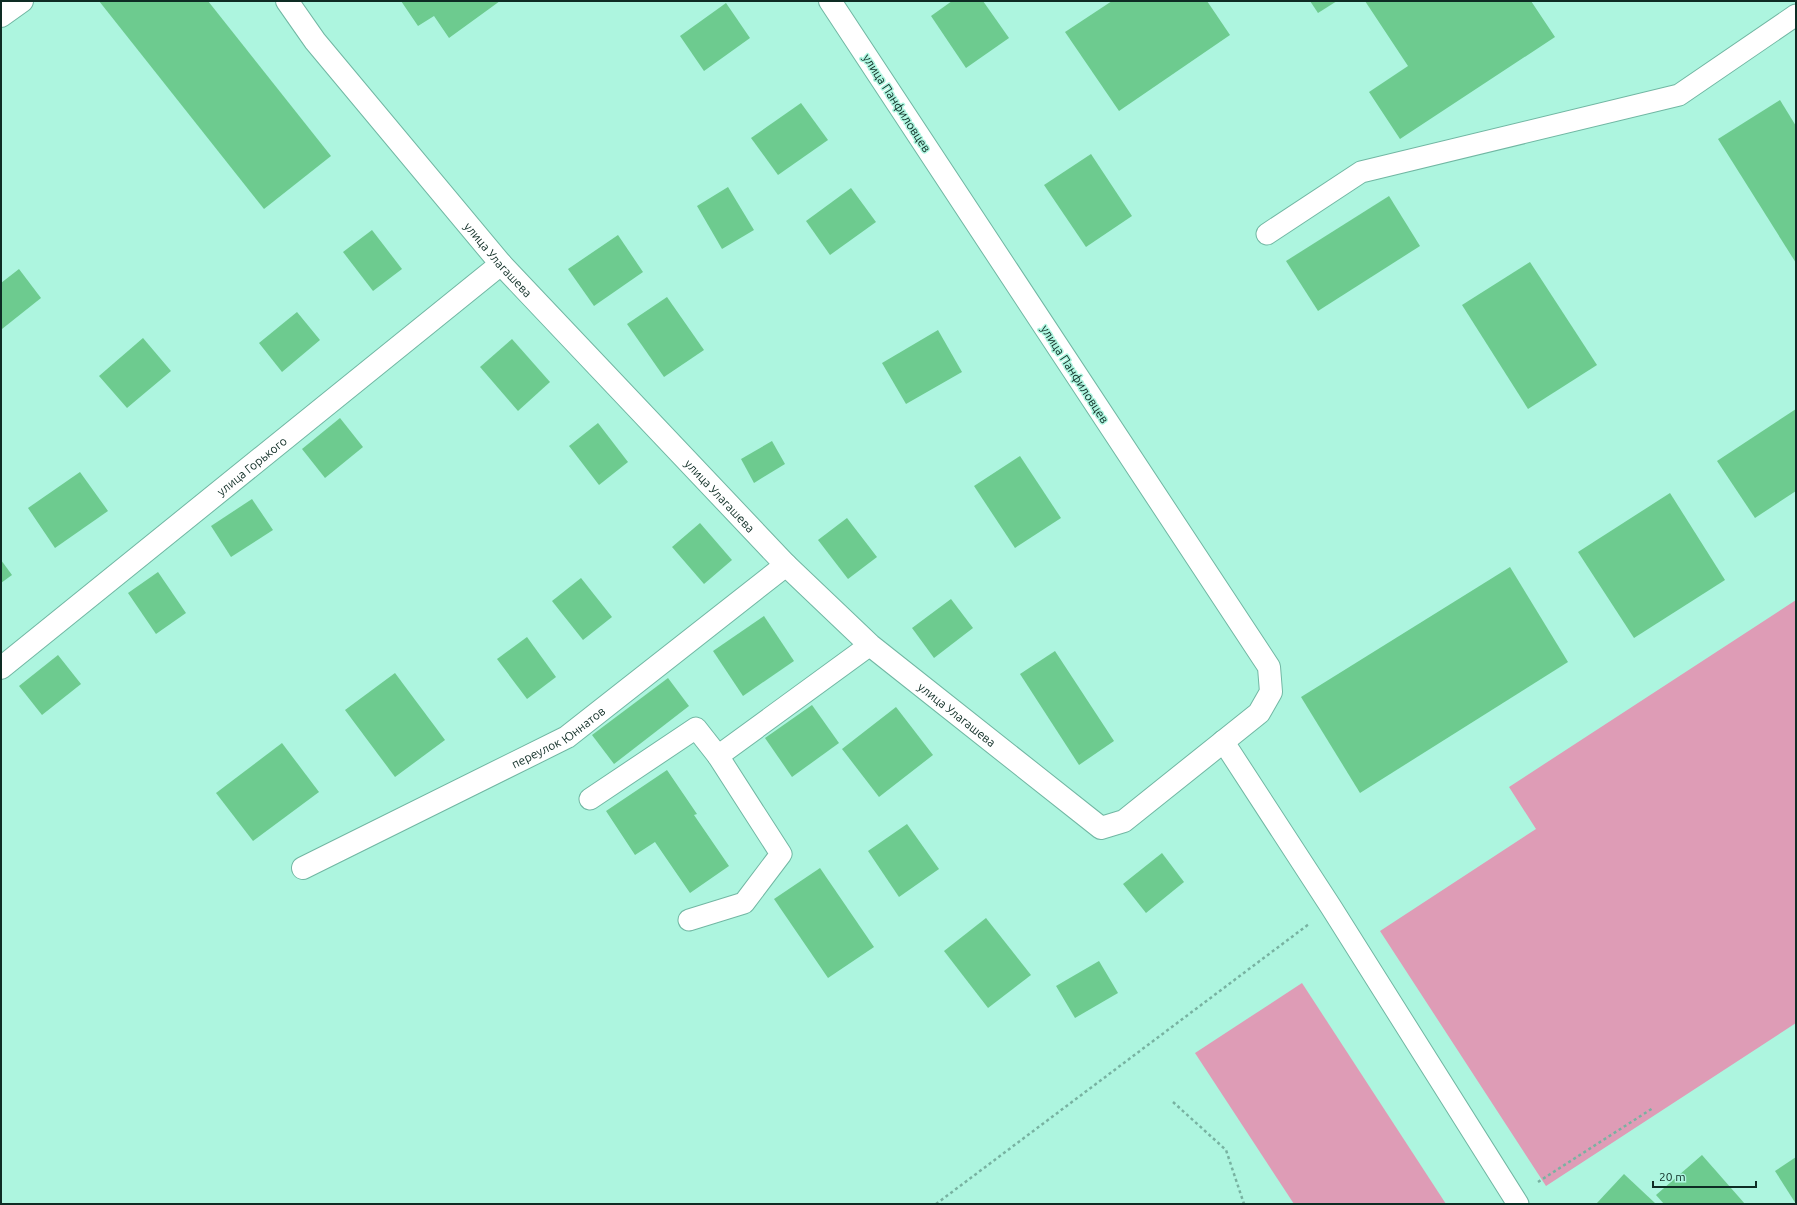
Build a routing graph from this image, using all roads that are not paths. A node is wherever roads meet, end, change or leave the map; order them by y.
1 (22, 1) edge
2 (287, 1) edge
3 (830, 1) edge
4 (1796, 15) edge
5 (1, 16) edge
6 (1267, 234) dead end
7 (501, 264) junction
8 (786, 566) junction
9 (870, 645) junction
10 (1, 668) edge
11 (1223, 742) junction
12 (718, 756) junction
13 (590, 799) dead end
14 (303, 868) dead end
15 (689, 920) dead end
16 (1516, 1201) edge

1 - 5 street
2 - 7 street, улица Улагашева
3 - 11 street, улица Панфиловцев
4 - 6 lane
7 - 8 street, улица Улагашева
7 - 10 street, улица Горького
8 - 9 street, улица Улагашева
8 - 14 street, переулок Юннатов
9 - 11 street, улица Улагашева
9 - 12 lane
11 - 16 lane
12 - 13 lane
12 - 15 lane

